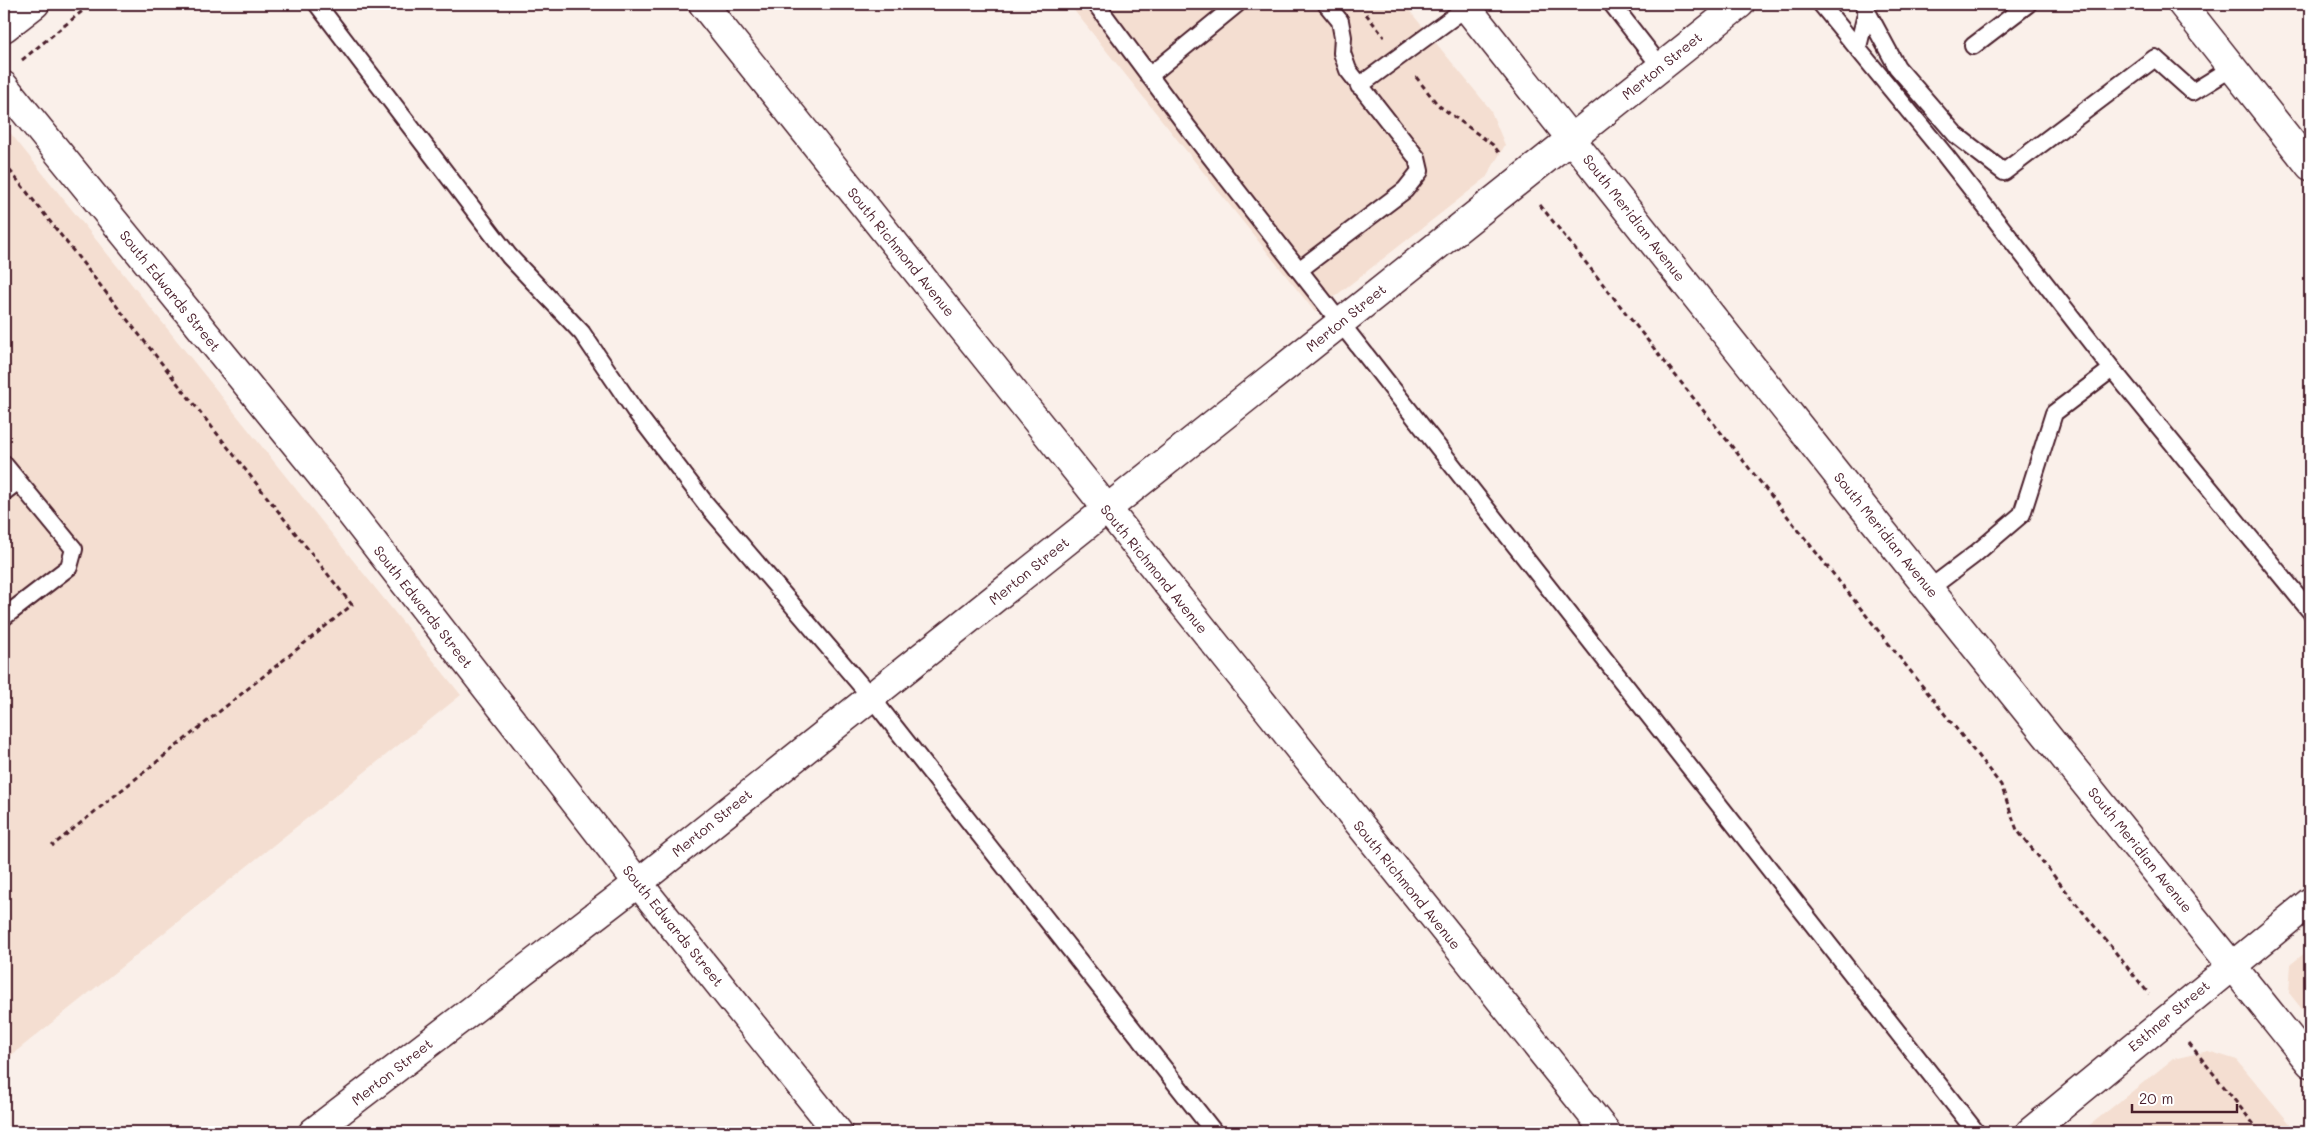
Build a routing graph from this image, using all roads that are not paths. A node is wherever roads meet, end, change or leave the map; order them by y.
1 (35, 4) edge
2 (317, 4) edge
3 (703, 4) edge
4 (1096, 4) edge
5 (1237, 4) edge
6 (1326, 4) edge
7 (1612, 4) edge
8 (1740, 4) edge
9 (1821, 4) edge
10 (2028, 4) edge
11 (2182, 4) edge
12 (1466, 5) edge
13 (1865, 7) edge
14 (4, 28) edge
15 (1974, 46) dead end
16 (1858, 47) junction
17 (1661, 67) junction
18 (2232, 68) junction
19 (1149, 76) junction
20 (4, 86) edge
21 (1359, 86) junction
22 (1571, 138) junction
23 (2310, 166) edge
24 (1299, 270) junction
25 (1340, 323) junction
26 (2112, 369) junction
27 (4, 464) edge
28 (18, 482) junction
29 (4, 492) edge
30 (1106, 509) junction
31 (1929, 589) junction
32 (2310, 611) edge
33 (4, 617) edge
34 (871, 697) junction
35 (638, 883) junction
36 (2310, 902) edge
37 (2232, 965) junction
38 (2310, 1063) edge
39 (313, 1132) edge
40 (838, 1132) edge
41 (1214, 1132) edge
42 (1606, 1132) edge
43 (1976, 1132) edge
44 (2030, 1132) edge

1 - 14 street
2 - 34 lane
3 - 30 street, South Richmond Avenue
4 - 19 lane
5 - 19 lane
6 - 21 lane
7 - 17 lane
8 - 17 street, Merton Street
9 - 16 lane
10 - 15 lane
11 - 18 street
12 - 21 lane
12 - 22 street, South Meridian Avenue
13 - 16 lane
13 - 18 lane
16 - 26 lane
17 - 22 street, Merton Street
18 - 23 street
19 - 24 lane
20 - 35 street, South Edwards Street
21 - 24 lane
22 - 25 street, Merton Street
22 - 31 street, South Meridian Avenue
24 - 25 lane
25 - 30 street, Merton Street
25 - 43 lane
26 - 31 lane
26 - 32 lane
27 - 28 lane
28 - 29 lane
28 - 33 lane
30 - 34 street, Merton Street
30 - 42 street, South Richmond Avenue
31 - 37 street, South Meridian Avenue
34 - 35 street, Merton Street
34 - 41 lane
35 - 39 street, Merton Street
35 - 40 street, South Edwards Street
36 - 37 street, Esthner Street
37 - 38 street, South Meridian Avenue
37 - 44 street, Esthner Street

